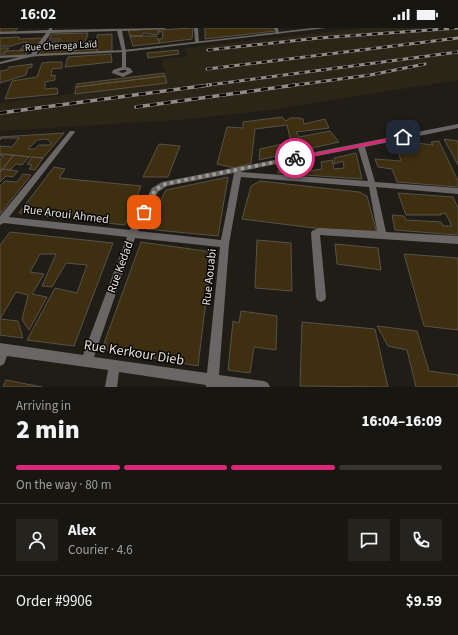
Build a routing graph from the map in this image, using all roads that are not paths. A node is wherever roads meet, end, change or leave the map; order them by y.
1 (164, 28) edge
2 (196, 28) edge
3 (324, 28) edge
4 (119, 29) edge
5 (50, 30) edge
6 (277, 30) edge
7 (0, 33) edge
8 (197, 42) junction
9 (124, 51) junction
10 (32, 56) junction
11 (0, 57) edge
12 (0, 63) edge
13 (124, 68) dead end
14 (458, 126) edge
15 (72, 132) dead end
16 (362, 145) junction
17 (238, 172) junction
18 (372, 184) junction
19 (458, 191) edge
20 (1, 220) edge
21 (132, 234) junction
22 (382, 235) junction
23 (458, 240) edge
24 (225, 244) junction
25 (321, 297) dead end
26 (1, 352) edge
27 (86, 360) junction
28 (114, 365) junction
29 (212, 383) edge
30 (110, 387) edge
31 (264, 387) edge

1 - 4 street
2 - 8 street
3 - 6 street, Rue Cheraga Laïd
4 - 5 street
4 - 9 street
5 - 7 street
5 - 10 street
6 - 8 street, Rue Cheraga Laïd
8 - 9 street, Rue Cheraga Laïd
9 - 10 street, Rue Cheraga Laïd
9 - 13 street
10 - 11 street, Rue Cheraga Laïd
10 - 12 street
14 - 16 street
15 - 20 street
16 - 17 street
16 - 18 street
17 - 18 street
17 - 21 street, Rue Kedad
17 - 24 street, Rue Aouabi
18 - 19 street
18 - 22 street
20 - 21 street, Rue Aroui Ahmed
21 - 24 street, Rue Aroui Ahmed
21 - 27 street, Rue Kedad
22 - 23 street
22 - 25 street
24 - 29 street, Rue Aouabi
26 - 27 street, Rue Kerkour Dieb
27 - 28 street, Rue Kerkour Dieb
28 - 29 street, Rue Kerkour Dieb
28 - 30 street
29 - 31 street, Rue Kerkour Dieb

